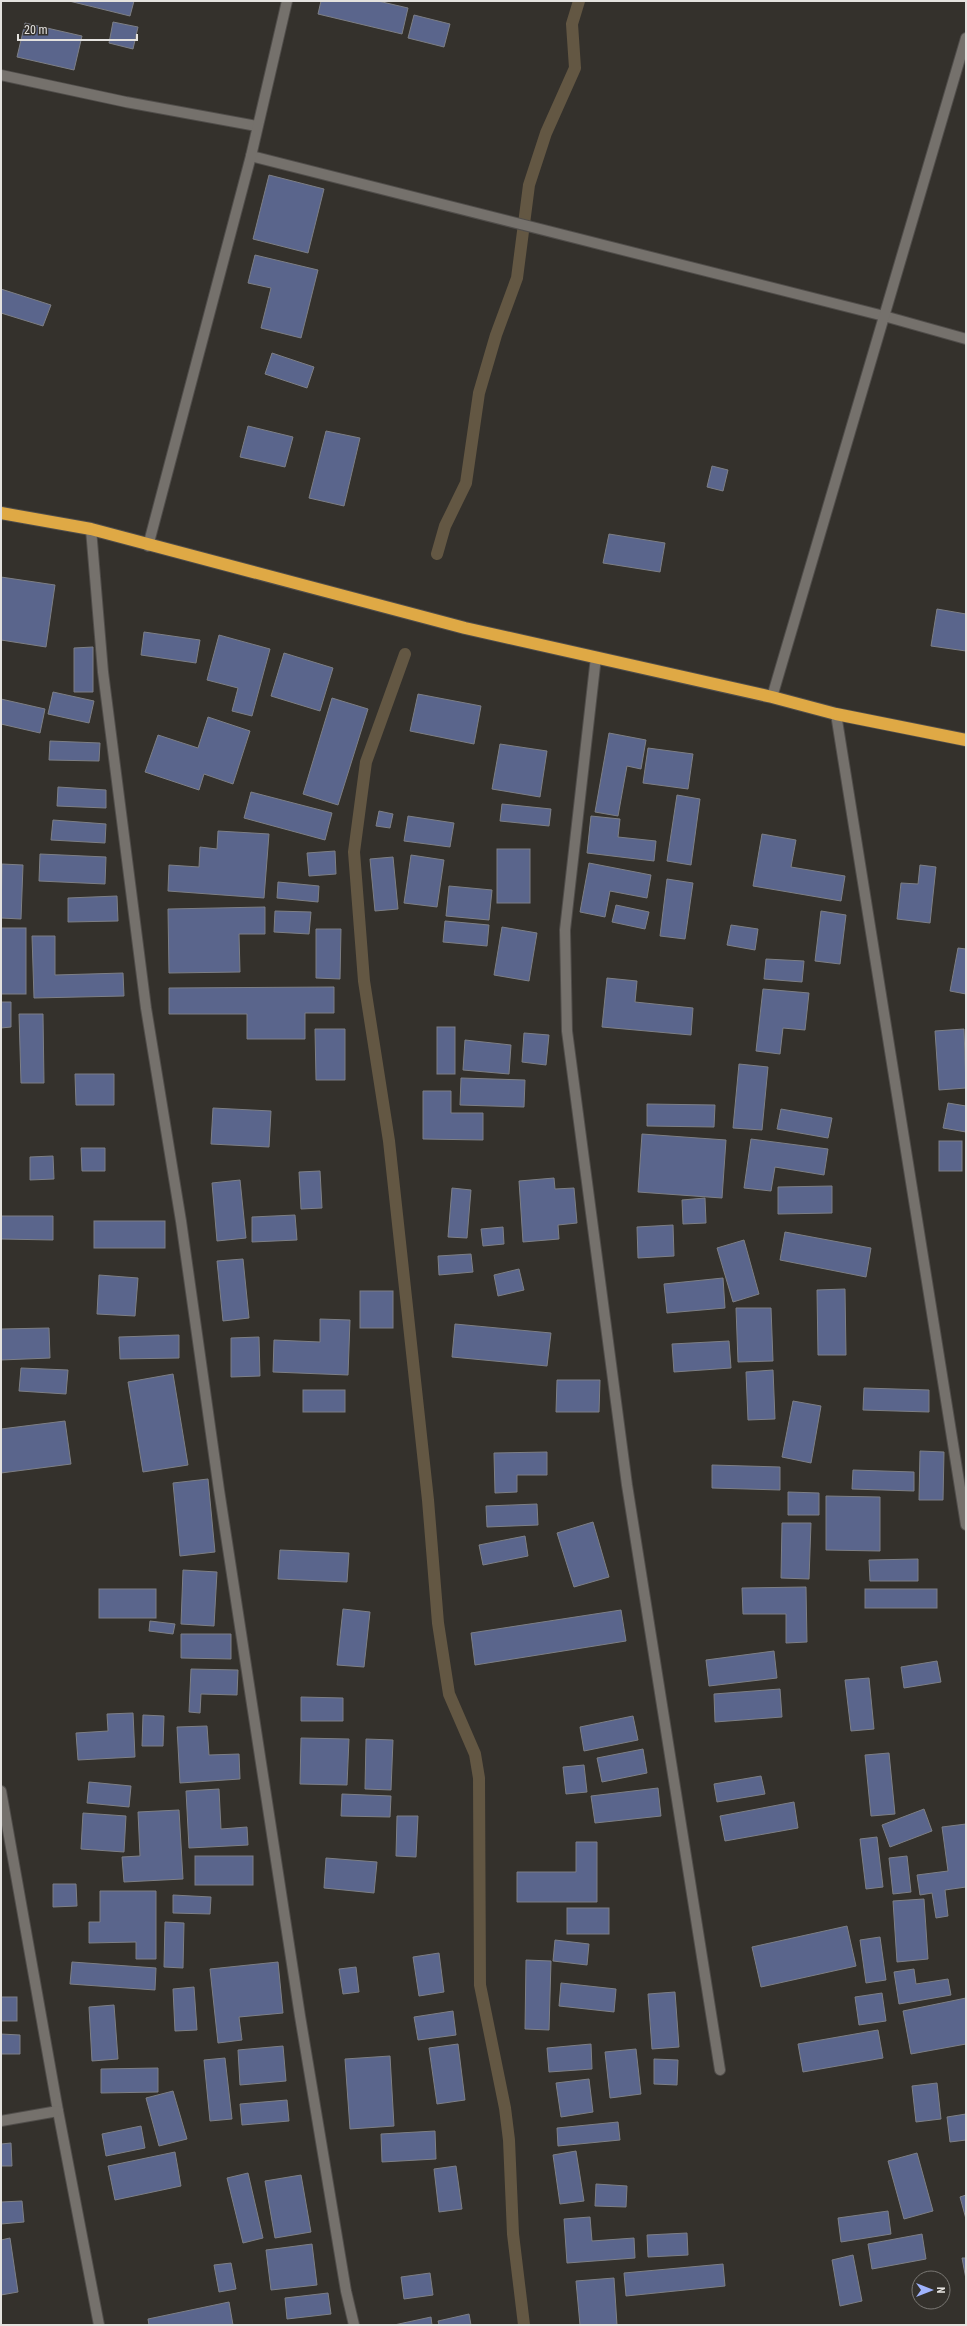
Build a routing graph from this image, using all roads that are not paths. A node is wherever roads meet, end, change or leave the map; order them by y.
1 (287, 1) edge
2 (966, 38) edge
3 (1, 75) edge
4 (257, 126) junction
5 (251, 156) junction
6 (884, 316) junction
7 (966, 339) edge
8 (1, 514) edge
9 (91, 530) junction
10 (148, 546) junction
11 (596, 657) junction
12 (772, 697) junction
13 (836, 714) junction
14 (966, 740) edge
15 (966, 1525) edge
16 (1, 1791) edge
17 (720, 2070) dead end
18 (58, 2111) junction
19 (1, 2121) edge
20 (99, 2325) edge
21 (354, 2325) edge

1 - 4 street
2 - 6 street
3 - 4 street
4 - 5 street
5 - 6 street
5 - 10 street
6 - 7 street
6 - 12 street
8 - 9 highway
9 - 10 highway
9 - 21 street
10 - 11 highway
11 - 12 highway
11 - 17 street
12 - 13 highway
13 - 14 highway
13 - 15 street
16 - 18 street
18 - 19 street
18 - 20 street

